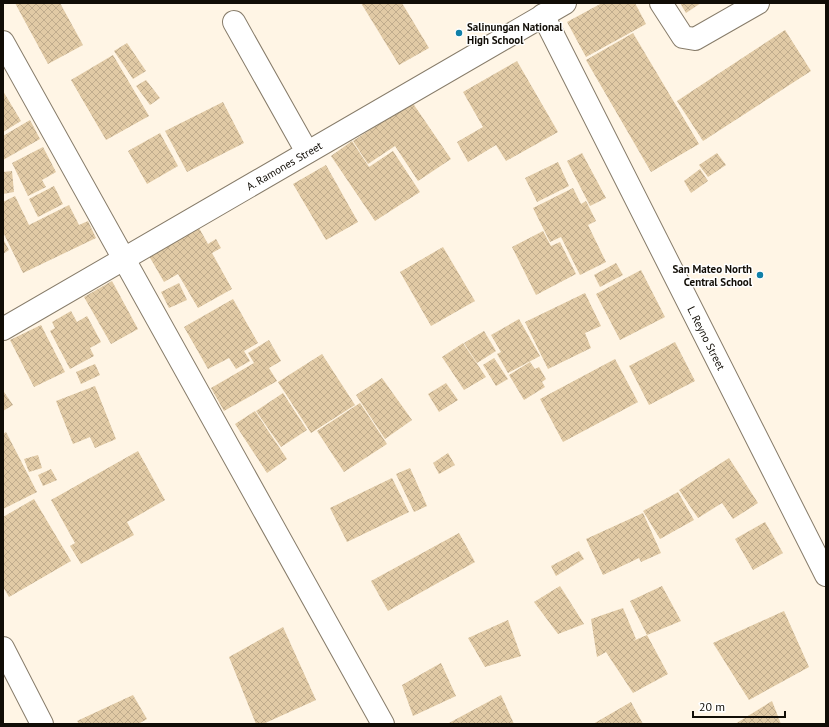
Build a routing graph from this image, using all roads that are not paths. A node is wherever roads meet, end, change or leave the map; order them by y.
1 (565, 3) edge
2 (661, 3) edge
3 (758, 3) edge
4 (543, 15) junction
5 (234, 22) dead end
6 (3, 42) edge
7 (307, 152) junction
8 (123, 258) junction
9 (3, 329) edge
10 (826, 575) edge
11 (3, 648) edge
12 (42, 724) edge
13 (383, 724) edge

1 - 4 street, A. Ramones Street
2 - 3 street
4 - 7 street, A. Ramones Street
4 - 10 street, L. Reyno Street
5 - 7 street
6 - 8 street
7 - 8 street, A. Ramones Street
8 - 9 street, A. Ramones Street
8 - 13 street
11 - 12 street

